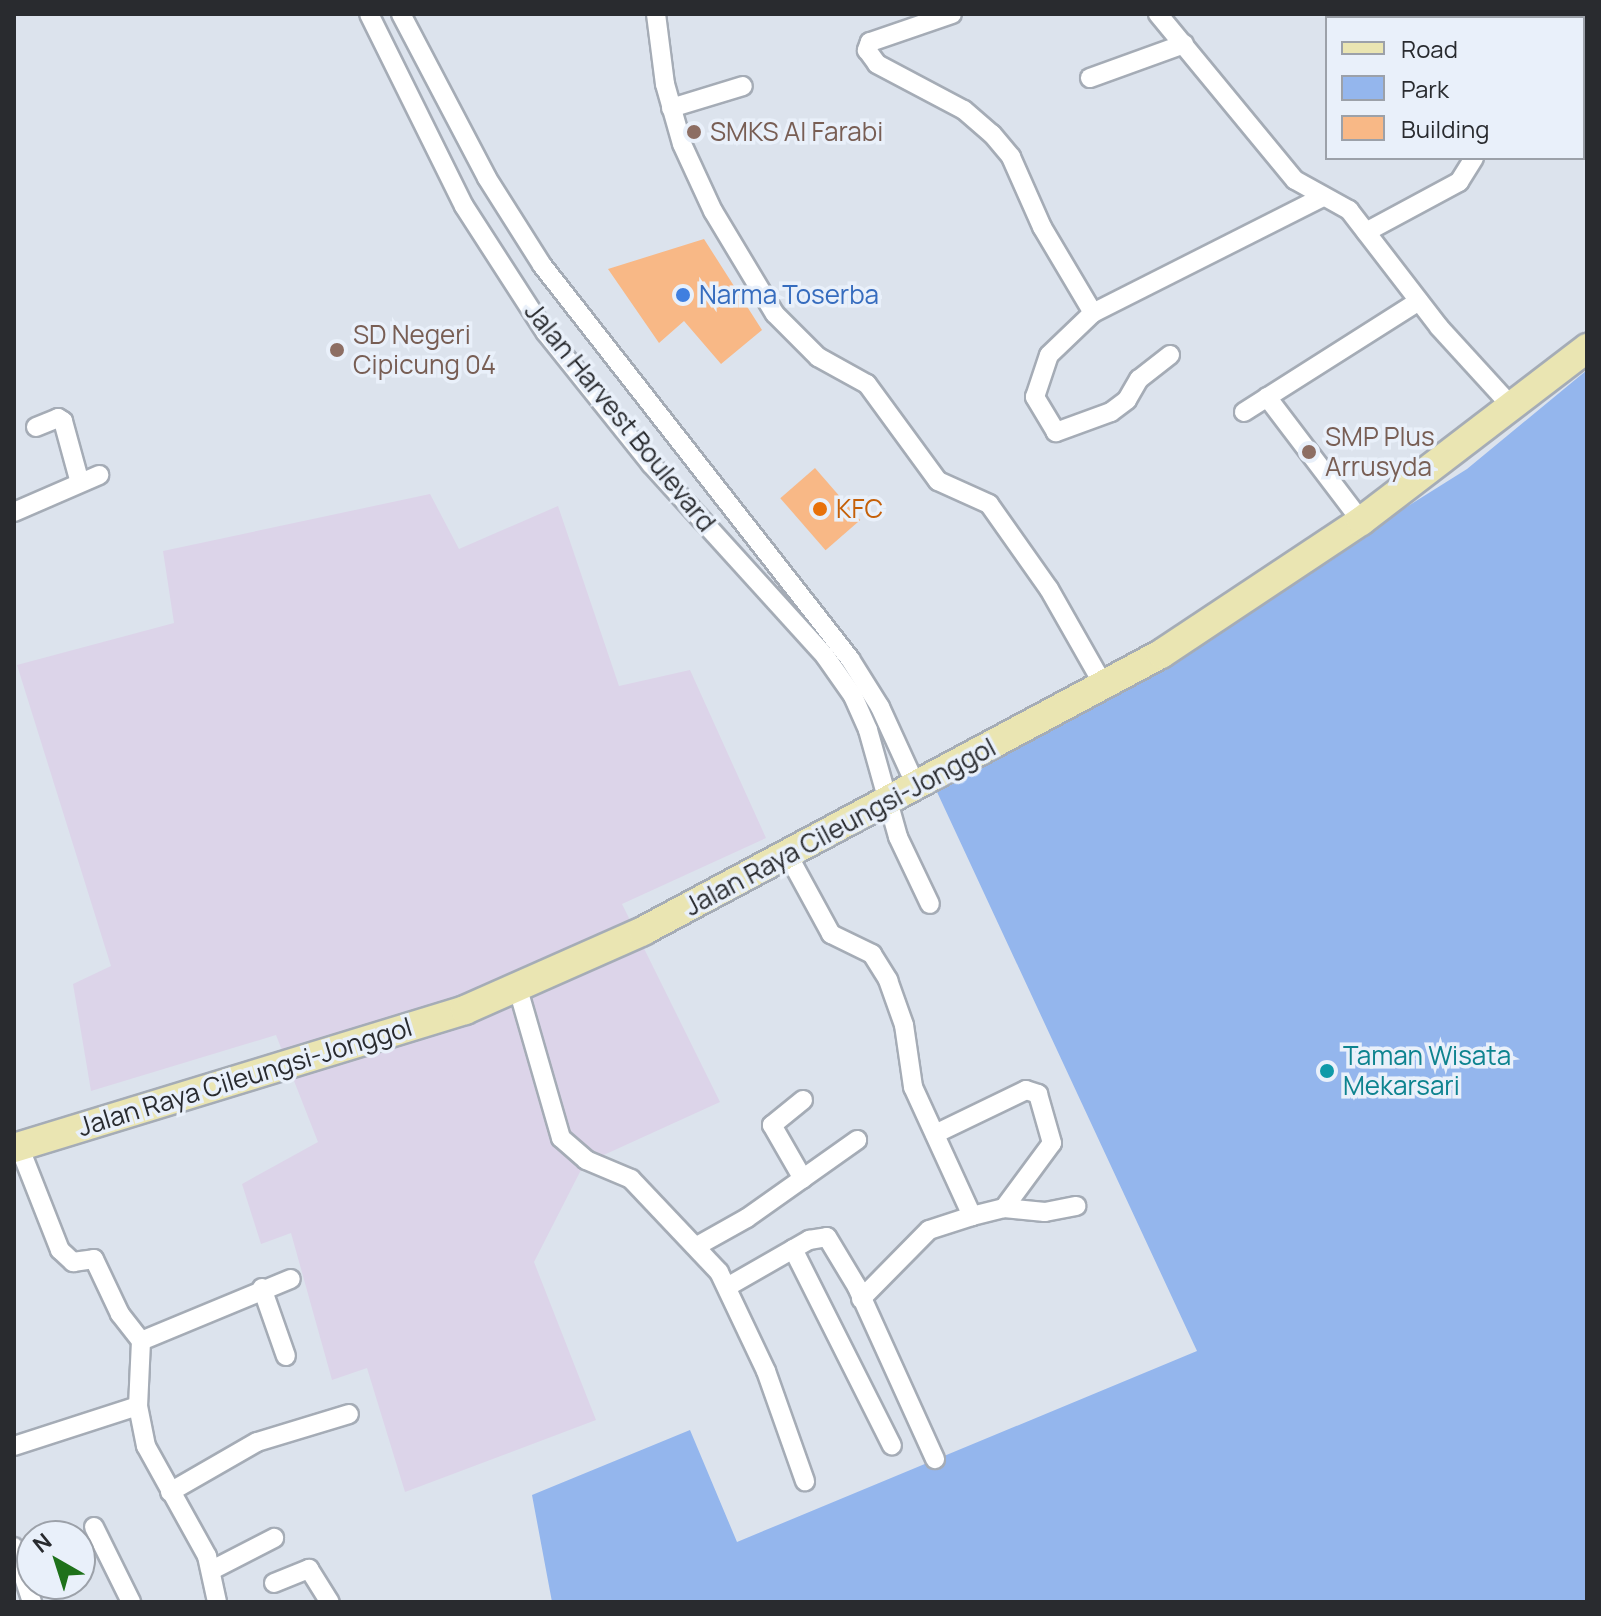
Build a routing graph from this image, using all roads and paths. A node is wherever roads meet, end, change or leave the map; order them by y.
1 (369, 14) edge
2 (401, 14) edge
3 (656, 14) edge
4 (1158, 14) edge
5 (940, 15) edge
6 (1184, 44) junction
7 (1090, 78) dead end
8 (743, 86) dead end
9 (671, 108) junction
10 (1473, 160) edge
11 (1323, 197) junction
12 (1366, 232) junction
13 (1419, 301) junction
14 (1093, 313) junction
15 (1587, 348) edge
16 (1170, 355) dead end
17 (1267, 397) junction
18 (1512, 407) junction
19 (1244, 412) dead end
20 (36, 427) dead end
21 (688, 454) junction
22 (99, 475) dead end
23 (662, 476) junction
24 (80, 483) junction
25 (14, 512) edge
26 (1361, 521) junction
27 (1104, 686) junction
28 (917, 788) junction
29 (888, 803) junction
30 (788, 855) junction
31 (930, 904) dead end
32 (518, 989) junction
33 (803, 1100) dead end
34 (935, 1134) junction
35 (857, 1140) dead end
36 (17, 1147) edge
37 (803, 1179) junction
38 (1076, 1206) dead end
39 (1004, 1208) junction
40 (972, 1216) junction
41 (697, 1246) junction
42 (793, 1249) junction
43 (291, 1279) dead end
44 (727, 1287) junction
45 (262, 1288) junction
46 (861, 1299) junction
47 (141, 1341) junction
48 (286, 1356) dead end
49 (138, 1406) junction
50 (349, 1414) dead end
51 (14, 1446) edge
52 (892, 1446) dead end
53 (935, 1459) dead end
54 (805, 1481) dead end
55 (170, 1492) junction
56 (96, 1531) edge
57 (274, 1538) dead end
58 (212, 1570) junction
59 (274, 1583) dead end
60 (131, 1602) edge
61 (217, 1602) edge
62 (330, 1602) edge

1 - 23 street, Jalan Harvest Boulevard
2 - 21 street, Jalan Harvest Boulevard
3 - 9 street
4 - 6 street
5 - 14 street
6 - 7 street
6 - 11 street
8 - 9 street
9 - 27 street
10 - 12 street
11 - 12 street
11 - 14 street
12 - 13 street
13 - 17 street
13 - 18 street
14 - 16 street
15 - 18 main road, Jalan Raya Cileungsi-Jonggol
17 - 19 street
17 - 26 street
18 - 26 main road, Jalan Raya Cileungsi-Jonggol
20 - 24 street
21 - 23 street
21 - 28 street, Jalan Harvest Boulevard
22 - 24 street
23 - 29 street, Jalan Harvest Boulevard
24 - 25 street
26 - 27 main road, Jalan Raya Cileungsi-Jonggol
27 - 28 main road, Jalan Raya Cileungsi-Jonggol
28 - 29 main road, Jalan Raya Cileungsi-Jonggol
29 - 30 main road, Jalan Raya Cileungsi-Jonggol
29 - 31 street, Jalan Harvest Boulevard
30 - 32 main road, Jalan Raya Cileungsi-Jonggol
30 - 34 street
32 - 36 main road, Jalan Raya Cileungsi-Jonggol
32 - 41 street
33 - 37 street
34 - 39 street
34 - 40 street
35 - 37 street
36 - 47 street
37 - 41 street
38 - 39 street
39 - 40 street
40 - 46 street
41 - 44 street
42 - 44 street
42 - 46 street
42 - 52 street
43 - 45 street
44 - 54 street
45 - 47 street
45 - 48 street
46 - 53 street
47 - 49 street
49 - 51 street
49 - 55 street
50 - 55 street
55 - 58 street
56 - 60 street
57 - 58 street
58 - 61 street
59 - 62 street

